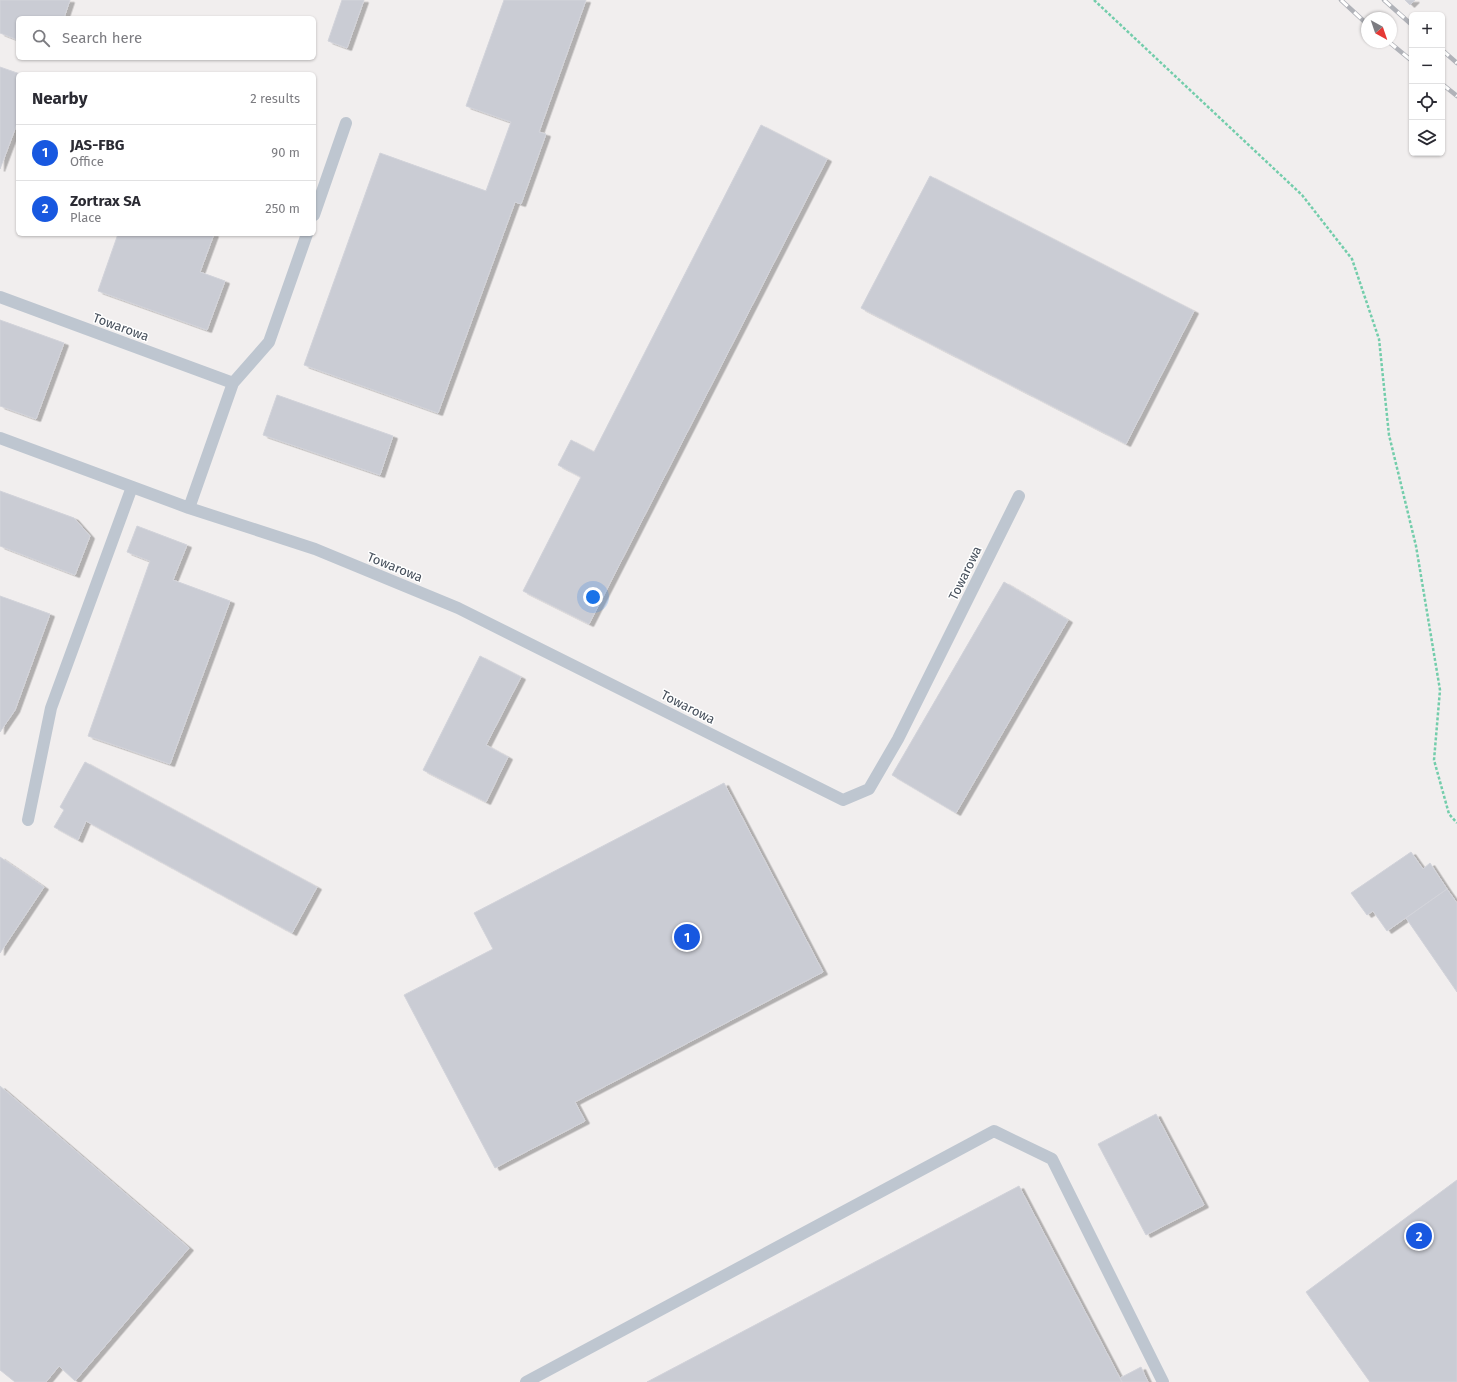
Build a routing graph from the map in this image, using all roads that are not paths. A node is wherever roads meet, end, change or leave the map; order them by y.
1 (346, 123) dead end
2 (316, 209) edge
3 (306, 236) edge
4 (0, 297) edge
5 (233, 383) junction
6 (0, 438) edge
7 (132, 487) junction
8 (1019, 496) dead end
9 (189, 508) junction
10 (28, 820) dead end
11 (526, 1382) edge
12 (1163, 1382) edge

1 - 2 lane
3 - 5 lane
4 - 5 lane, Towarowa
5 - 9 lane
6 - 7 lane, Towarowa
7 - 9 lane, Towarowa
7 - 10 lane
8 - 9 lane, Towarowa
11 - 12 lane

